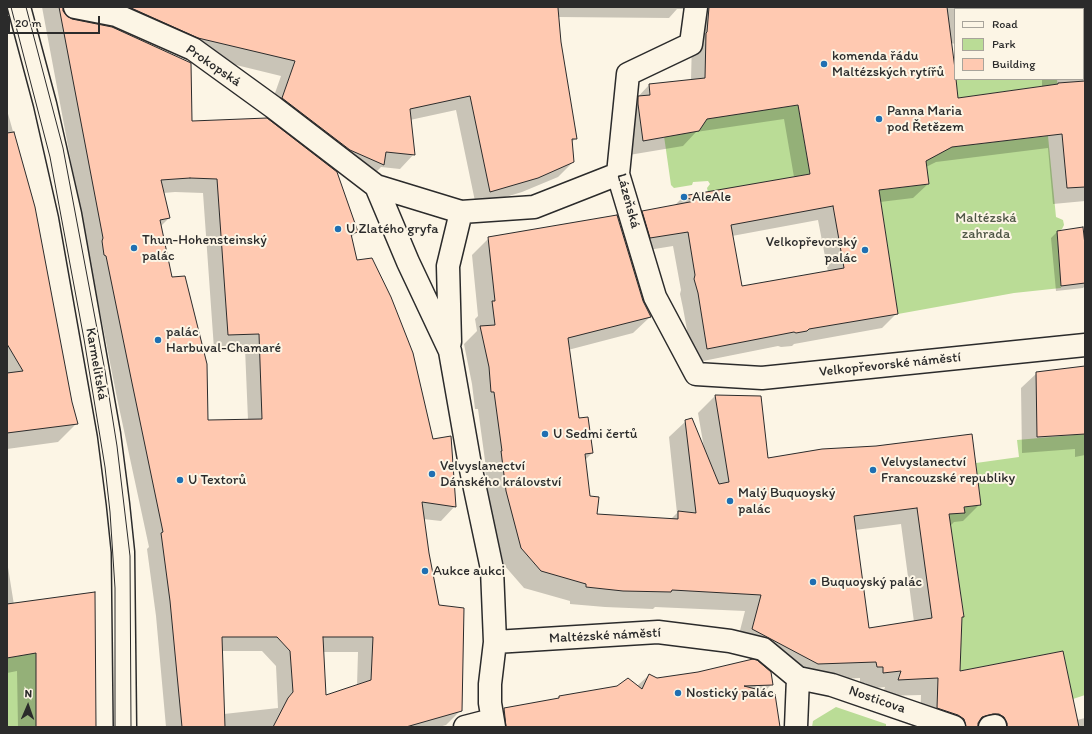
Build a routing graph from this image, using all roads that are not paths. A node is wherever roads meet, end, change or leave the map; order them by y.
1 (19, 7) edge
2 (75, 7) edge
3 (696, 7) edge
4 (618, 174) junction
5 (376, 186) junction
6 (461, 212) junction
7 (1085, 345) edge
8 (450, 351) junction
9 (696, 374) joint
10 (495, 642) junction
11 (763, 650) joint
12 (798, 678) junction
13 (493, 723) edge
14 (126, 727) edge
15 (465, 727) edge
16 (796, 727) edge
17 (954, 727) edge

1 - 14 street, Karmelitská
2 - 5 street, Prokopská
3 - 4 street, Lázeňská
4 - 6 street
4 - 9 street, Lázeňská
5 - 6 street
5 - 8 street
6 - 8 street
7 - 9 street, Velkopřevorské náměstí
8 - 10 street
10 - 11 street, Maltézské náměstí
10 - 13 street
11 - 12 street, Nosticova
12 - 16 street
12 - 17 street, Nosticova
13 - 15 street

